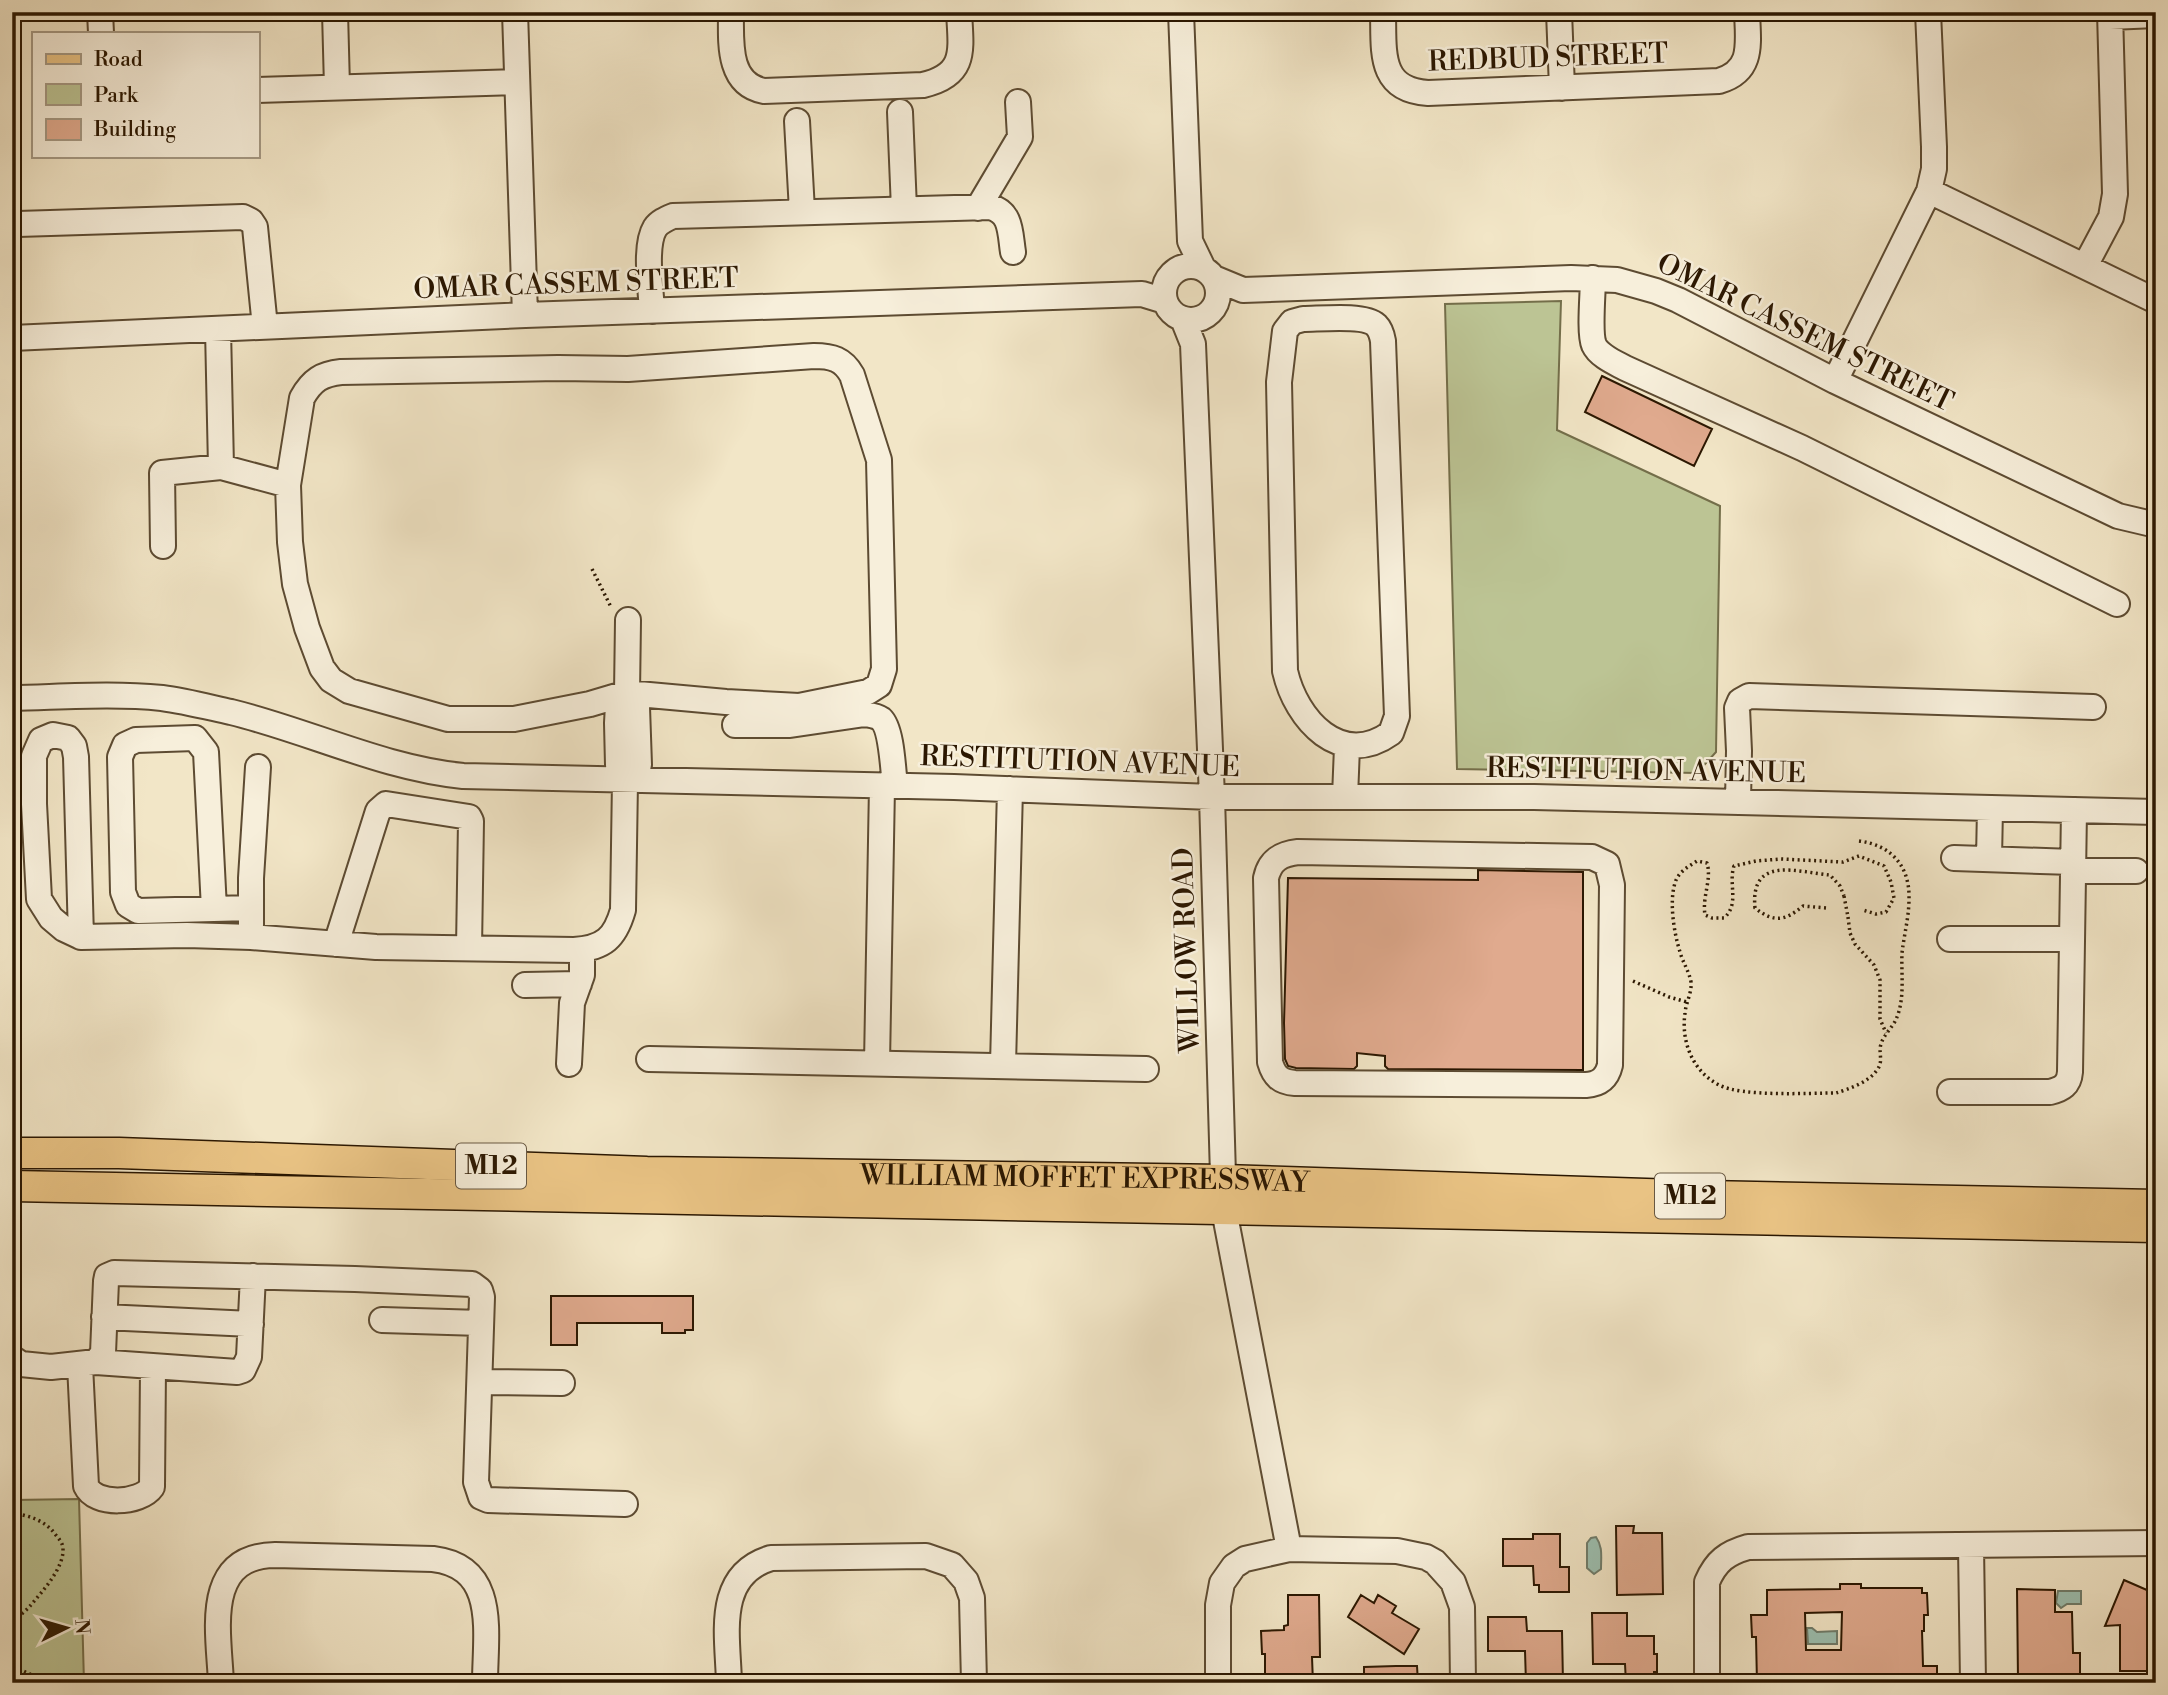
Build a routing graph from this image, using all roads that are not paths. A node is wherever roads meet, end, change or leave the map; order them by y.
1 (100, 12) edge
2 (335, 12) edge
3 (515, 12) edge
4 (731, 12) edge
5 (959, 12) edge
6 (1181, 12) edge
7 (1382, 12) edge
8 (1559, 12) edge
9 (1747, 12) edge
10 (1928, 12) edge
11 (2110, 14) edge
12 (2156, 15) edge
13 (101, 32) edge
14 (517, 82) junction
15 (337, 87) junction
16 (1562, 88) junction
17 (259, 90) edge
18 (1018, 102) dead end
19 (900, 113) dead end
20 (797, 121) dead end
21 (1928, 191) junction
22 (978, 208) junction
23 (904, 209) junction
24 (802, 211) junction
25 (18, 225) dead end
26 (1190, 241) junction
27 (1013, 252) dead end
28 (2085, 266) junction
29 (1209, 273) junction
30 (1593, 278) junction
31 (1162, 287) junction
32 (1243, 290) junction
33 (2156, 301) edge
34 (652, 311) junction
35 (1200, 314) junction
36 (525, 315) junction
37 (265, 327) junction
38 (218, 329) junction
39 (12, 338) edge
40 (1835, 381) junction
41 (221, 467) junction
42 (288, 485) junction
43 (2156, 524) edge
44 (163, 545) dead end
45 (2117, 604) dead end
46 (628, 620) road end
47 (627, 693) junction
48 (12, 698) edge
49 (2093, 707) dead end
50 (731, 714) junction
51 (1347, 747) junction
52 (258, 767) dead end
53 (625, 781) junction
54 (889, 786) junction
55 (1010, 789) junction
56 (1212, 797) junction
57 (1346, 797) junction
58 (1738, 802) junction
59 (1990, 808) junction
60 (2074, 810) junction
61 (2156, 811) edge
62 (1954, 858) dead end
63 (1989, 859) junction
64 (2073, 866) junction
65 (2136, 871) dead end
66 (251, 908) junction
67 (214, 909) junction
68 (251, 936) junction
69 (81, 937) junction
70 (1950, 939) dead end
71 (2071, 939) junction
72 (336, 944) junction
73 (469, 948) junction
74 (582, 950) junction
75 (1611, 972) joint
76 (579, 984) junction
77 (525, 985) dead end
78 (649, 1059) dead end
79 (877, 1063) junction
80 (569, 1064) dead end
81 (1003, 1065) junction
82 (1146, 1069) dead end
83 (1950, 1092) dead end
84 (12, 1153) edge
85 (1224, 1180) junction
86 (12, 1186) edge
87 (2156, 1205) edge
88 (1224, 1210) junction
89 (2156, 1227) edge
90 (253, 1276) junction
91 (104, 1317) junction
92 (382, 1320) dead end
93 (481, 1323) junction
94 (250, 1324) junction
95 (12, 1358) edge
96 (88, 1363) junction
97 (153, 1367) junction
98 (480, 1382) junction
99 (562, 1383) dead end
100 (625, 1504) dead end
101 (2156, 1544) edge
102 (1971, 1546) junction
103 (1289, 1549) junction
104 (221, 1683) edge
105 (485, 1683) edge
106 (729, 1683) edge
107 (974, 1683) edge
108 (1218, 1683) edge
109 (1463, 1683) edge
110 (1707, 1683) edge
111 (1973, 1683) edge

1 - 13 street
2 - 15 street
3 - 14 street
4 - 5 street
6 - 26 street
7 - 16 street, REDBUD STREET
8 - 16 street
9 - 16 street, REDBUD STREET
10 - 21 street
11 - 12 street
11 - 28 street
14 - 15 street
14 - 36 street
15 - 17 street
18 - 22 street
19 - 23 street
20 - 24 street
21 - 28 street
21 - 40 street
22 - 23 street
22 - 27 street
23 - 24 street
24 - 34 street
25 - 37 street
26 - 29 street
26 - 31 street
28 - 33 street
29 - 31 street
29 - 32 street, OMAR CASSEM STREET
29 - 35 street
30 - 32 street, OMAR CASSEM STREET
30 - 40 street, OMAR CASSEM STREET
30 - 45 street
31 - 34 street, OMAR CASSEM STREET
31 - 35 street
32 - 35 street, OMAR CASSEM STREET
34 - 36 street, OMAR CASSEM STREET
35 - 56 street, WILLOW ROAD
36 - 37 street, OMAR CASSEM STREET
37 - 38 street, OMAR CASSEM STREET
38 - 39 street, OMAR CASSEM STREET
38 - 41 street
40 - 43 street, OMAR CASSEM STREET
41 - 42 street
41 - 44 street
42 - 47 street
42 - 50 street
46 - 47 street
47 - 50 street
47 - 53 street
48 - 53 street, RESTITUTION AVENUE
49 - 58 street
50 - 54 street
51 - 51 street
51 - 57 street
52 - 66 street
53 - 54 street, RESTITUTION AVENUE
53 - 74 street
54 - 55 street, RESTITUTION AVENUE
54 - 79 street
55 - 56 street, RESTITUTION AVENUE
55 - 81 street
56 - 57 street, RESTITUTION AVENUE
56 - 85 street, WILLOW ROAD
57 - 58 street, RESTITUTION AVENUE
58 - 59 street, RESTITUTION AVENUE
59 - 60 street, RESTITUTION AVENUE
59 - 63 street
60 - 61 street, RESTITUTION AVENUE
60 - 64 street
62 - 63 street
63 - 64 street
64 - 65 street
64 - 71 street
66 - 67 street
66 - 68 street
67 - 67 street
68 - 69 street
68 - 72 street
69 - 69 street
70 - 71 street
71 - 83 street
72 - 73 street
72 - 73 street
73 - 74 street
74 - 76 street
75 - 75 street
76 - 77 street
76 - 80 street
78 - 79 street
79 - 81 street
81 - 82 street
84 - 85 main road, WILLIAM MOFFET EXPRESSWAY / M12
85 - 87 main road, WILLIAM MOFFET EXPRESSWAY / M12
85 - 88 street, WILLOW ROAD
86 - 88 main road, WILLIAM MOFFET EXPRESSWAY / M12
88 - 89 main road, WILLIAM MOFFET EXPRESSWAY / M12
88 - 103 street, WILLOW ROAD
90 - 91 street
90 - 93 street
90 - 94 street
91 - 94 street
91 - 96 street
92 - 93 street
93 - 98 street
94 - 97 street
95 - 96 street
96 - 97 street
96 - 97 street
98 - 99 street
98 - 100 street
101 - 102 street
102 - 110 street
102 - 111 street
103 - 108 street
103 - 109 street
104 - 105 street
106 - 107 street

